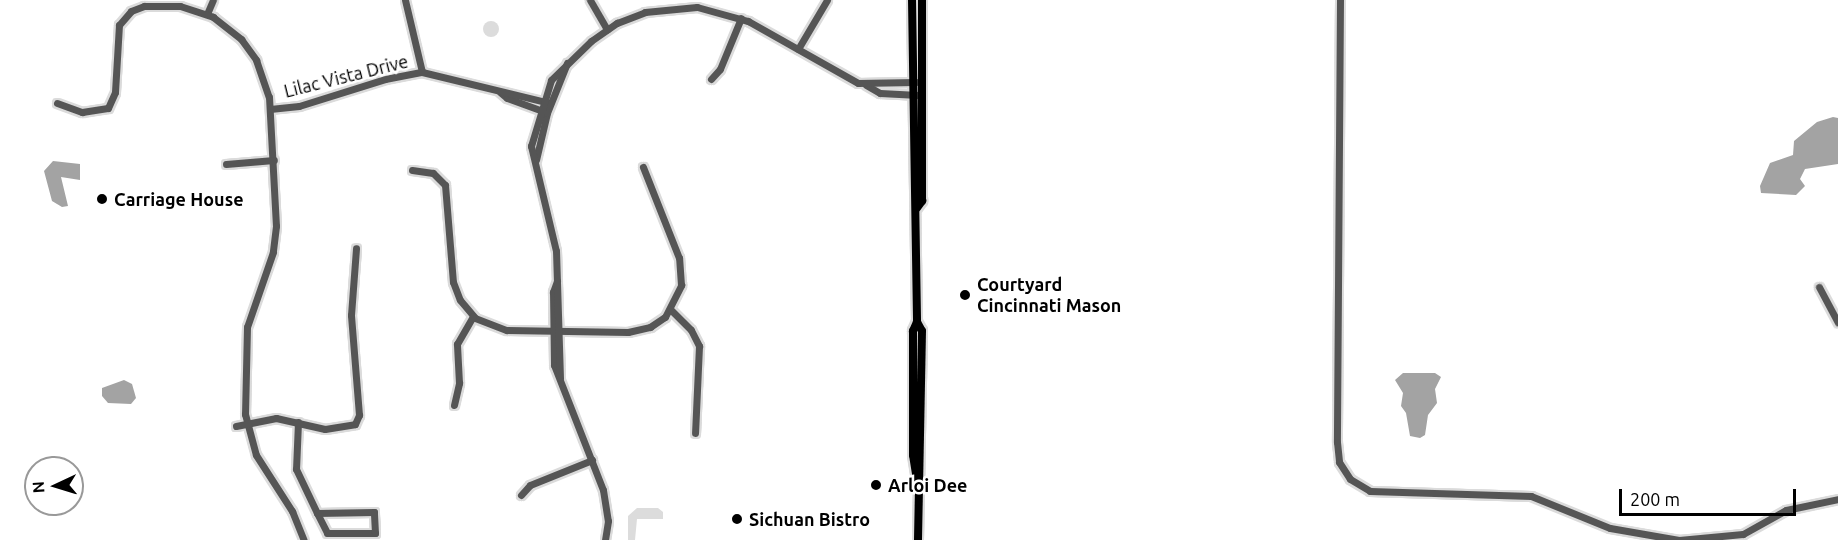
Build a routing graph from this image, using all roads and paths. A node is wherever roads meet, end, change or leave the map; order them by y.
1 (213, 0) edge
2 (405, 0) edge
3 (590, 0) edge
4 (826, 0) edge
5 (912, 0) edge
6 (922, 0) edge
7 (1340, 0) edge
8 (207, 14) junction
9 (741, 18) junction
10 (607, 29) junction
11 (798, 49) junction
12 (568, 63) junction
13 (422, 72) junction
14 (711, 79) dead end
15 (917, 82) junction
16 (866, 85) junction
17 (500, 92) junction
18 (917, 95) junction
19 (542, 101) junction
20 (57, 103) dead end
21 (550, 104) junction
22 (270, 110) junction
23 (539, 110) junction
24 (547, 112) junction
25 (274, 160) junction
26 (536, 160) junction
27 (226, 164) dead end
28 (643, 167) dead end
29 (412, 170) dead end
30 (356, 248) dead end
31 (1819, 287) dead end
32 (671, 310) junction
33 (473, 316) junction
34 (1838, 322) edge
35 (556, 331) junction
36 (454, 405) dead end
37 (298, 422) junction
38 (247, 424) junction
39 (236, 426) dead end
40 (695, 433) dead end
41 (592, 460) junction
42 (521, 495) dead end
43 (1838, 499) edge
44 (317, 513) junction
45 (609, 538) edge
46 (304, 540) edge
47 (918, 540) edge

1 - 8 street
2 - 13 street
3 - 10 street
4 - 11 street
5 - 15 main road
6 - 15 main road
7 - 43 street
8 - 20 street
8 - 22 street
9 - 10 street
9 - 11 street
9 - 14 street
10 - 12 street
11 - 16 street
12 - 19 street
12 - 21 street
13 - 17 street, Lilac Vista Drive
13 - 22 street, Lilac Vista Drive
15 - 16 street
15 - 18 main road
16 - 18 street
17 - 19 street, Lilac Vista Drive
17 - 23 street, Lilac Vista Drive
18 - 47 main road
19 - 21 street, Lilac Vista Drive
19 - 23 street
21 - 24 street
22 - 25 street
23 - 24 street, Lilac Vista Drive
23 - 26 street
24 - 26 street
25 - 27 street
25 - 38 street
26 - 35 street
28 - 32 street
29 - 33 street
30 - 37 street
31 - 34 street
32 - 35 street
32 - 40 street
33 - 35 street
33 - 36 street
35 - 41 street
37 - 38 street
37 - 44 street
38 - 39 street
38 - 46 street
41 - 42 street
41 - 45 street
44 - 44 street

